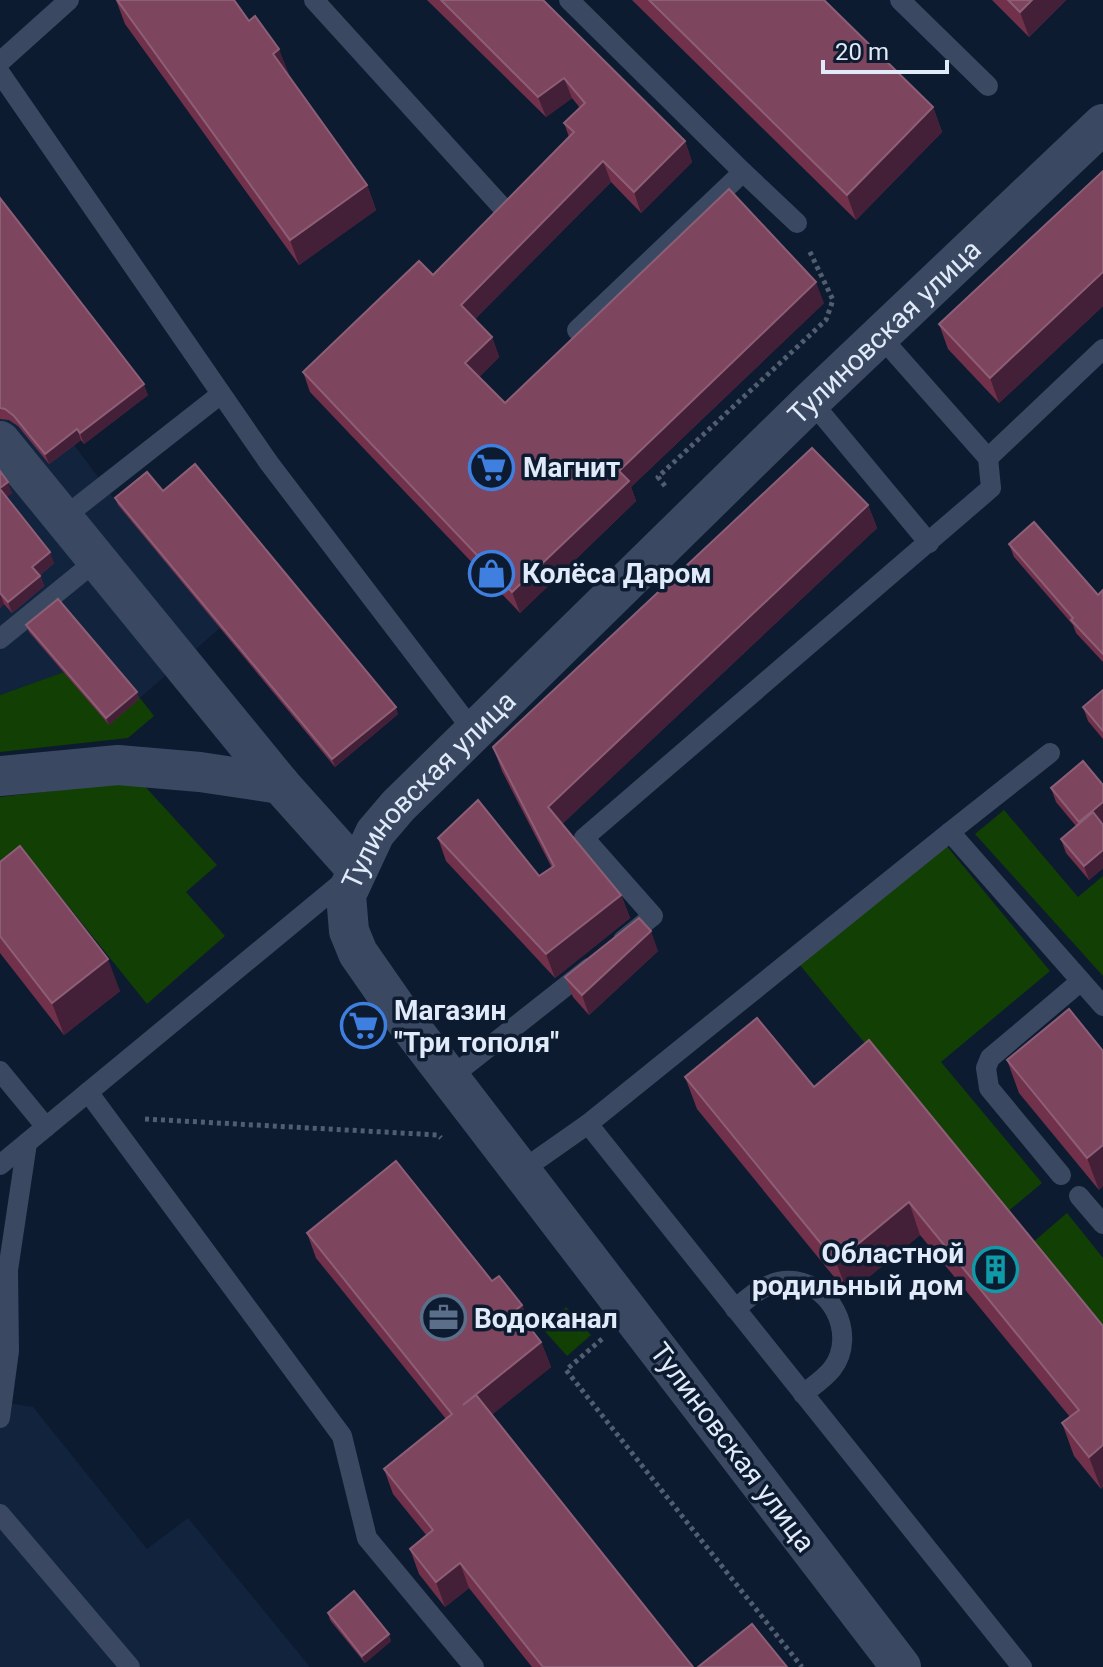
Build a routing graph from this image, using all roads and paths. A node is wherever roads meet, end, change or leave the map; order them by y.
1 (69, 0) edge
2 (314, 0) edge
3 (569, 0) edge
4 (900, 0) edge
5 (0, 62) edge
6 (0, 73) edge
7 (988, 86) dead end
8 (1103, 124) edge
9 (743, 172) junction
10 (502, 207) edge
11 (797, 223) joint
12 (577, 330) edge
13 (881, 337) junction
14 (1103, 349) edge
15 (221, 394) junction
16 (811, 401) junction
17 (988, 458) junction
18 (11, 462) edge
19 (693, 516) junction
20 (63, 518) junction
21 (929, 543) junction
22 (97, 560) junction
23 (0, 639) edge
24 (474, 732) junction
25 (1050, 753) dead end
26 (0, 776) edge
27 (280, 784) junction
28 (950, 832) junction
29 (357, 870) junction
30 (1081, 981) junction
31 (1103, 1006) edge
32 (0, 1071) edge
33 (451, 1077) junction
34 (88, 1092) junction
35 (106, 1117) junction
36 (588, 1124) junction
37 (46, 1127) junction
38 (27, 1143) junction
39 (448, 1147) dead end
40 (0, 1165) edge
41 (521, 1171) junction
42 (1061, 1175) edge
43 (1079, 1196) edge
44 (1103, 1224) edge
45 (735, 1309) junction
46 (593, 1327) dead end
47 (5, 1355) edge
48 (803, 1394) junction
49 (0, 1418) edge
50 (0, 1514) edge
51 (130, 1667) edge
52 (474, 1667) edge
53 (802, 1667) edge
54 (901, 1667) edge
55 (1022, 1667) edge

1 - 5 lane
2 - 10 lane
3 - 9 lane
4 - 7 lane
6 - 15 lane
8 - 13 street, Тулиновская улица
9 - 11 lane
9 - 12 lane
11 - 19 path
13 - 16 street, Тулиновская улица
13 - 17 lane
14 - 17 lane
15 - 20 lane
15 - 24 lane
16 - 19 street, Тулиновская улица
16 - 21 lane
17 - 21 lane
18 - 20 street
19 - 24 street, Тулиновская улица
20 - 22 street
21 - 33 lane
22 - 23 lane
22 - 27 street
24 - 29 street, Тулиновская улица
25 - 28 lane
26 - 27 street
27 - 29 street
28 - 30 lane
28 - 36 lane
29 - 33 street, Тулиновская улица
29 - 34 lane
30 - 31 lane
30 - 42 lane
32 - 37 lane
33 - 41 street, Тулиновская улица
34 - 35 lane
34 - 37 lane
35 - 39 path
35 - 52 lane
36 - 41 lane
36 - 45 lane
37 - 38 lane
38 - 40 lane
38 - 47 lane
41 - 54 street, Тулиновская улица
43 - 44 lane
45 - 48 lane
45 - 48 lane
46 - 53 path
47 - 49 lane
48 - 55 lane
50 - 51 lane

